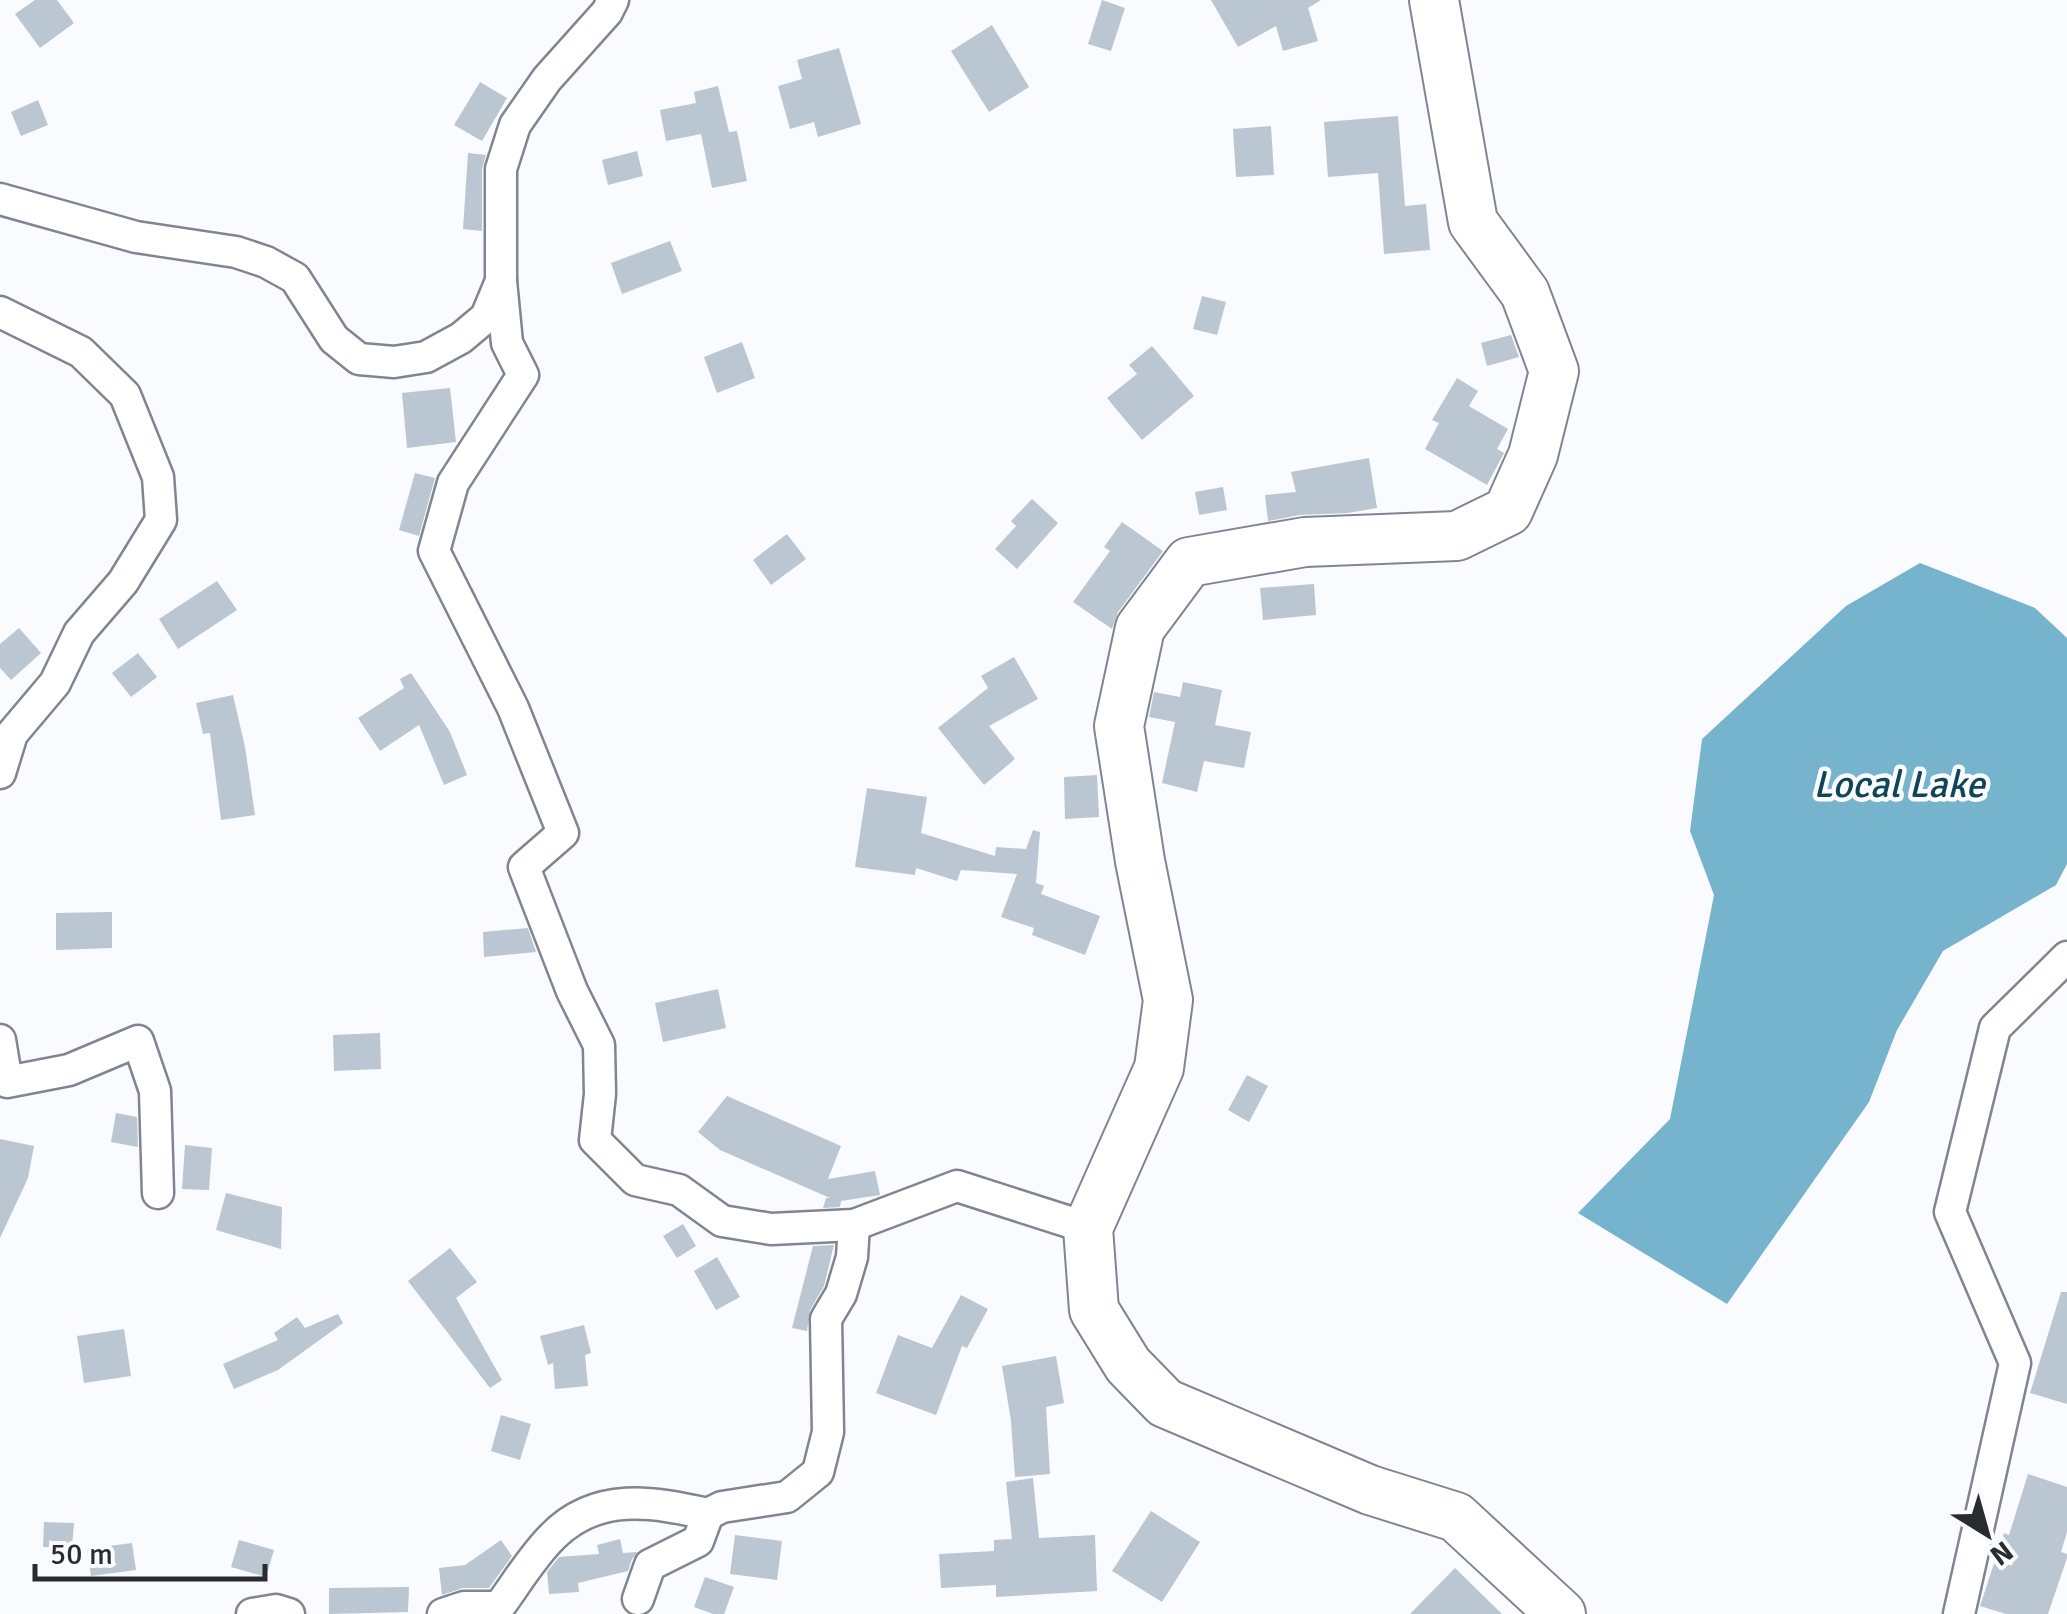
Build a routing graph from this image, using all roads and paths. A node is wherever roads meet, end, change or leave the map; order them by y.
1 (613, 0) edge
2 (1434, 0) edge
3 (0, 199) edge
4 (500, 281) junction
5 (0, 312) edge
6 (0, 773) edge
7 (2067, 957) edge
8 (0, 1040) edge
9 (158, 1192) dead end
10 (854, 1225) junction
11 (1088, 1228) junction
12 (708, 1514) junction
13 (638, 1600) dead end
14 (252, 1614) edge
15 (289, 1614) edge
16 (443, 1614) edge
17 (1561, 1614) edge
18 (1959, 1614) edge

1 - 4 street
2 - 11 main road
3 - 4 street
4 - 10 street
5 - 6 street
7 - 18 street
8 - 9 street
10 - 11 street
10 - 12 street
11 - 17 main road
12 - 13 street
12 - 16 street
14 - 15 street

